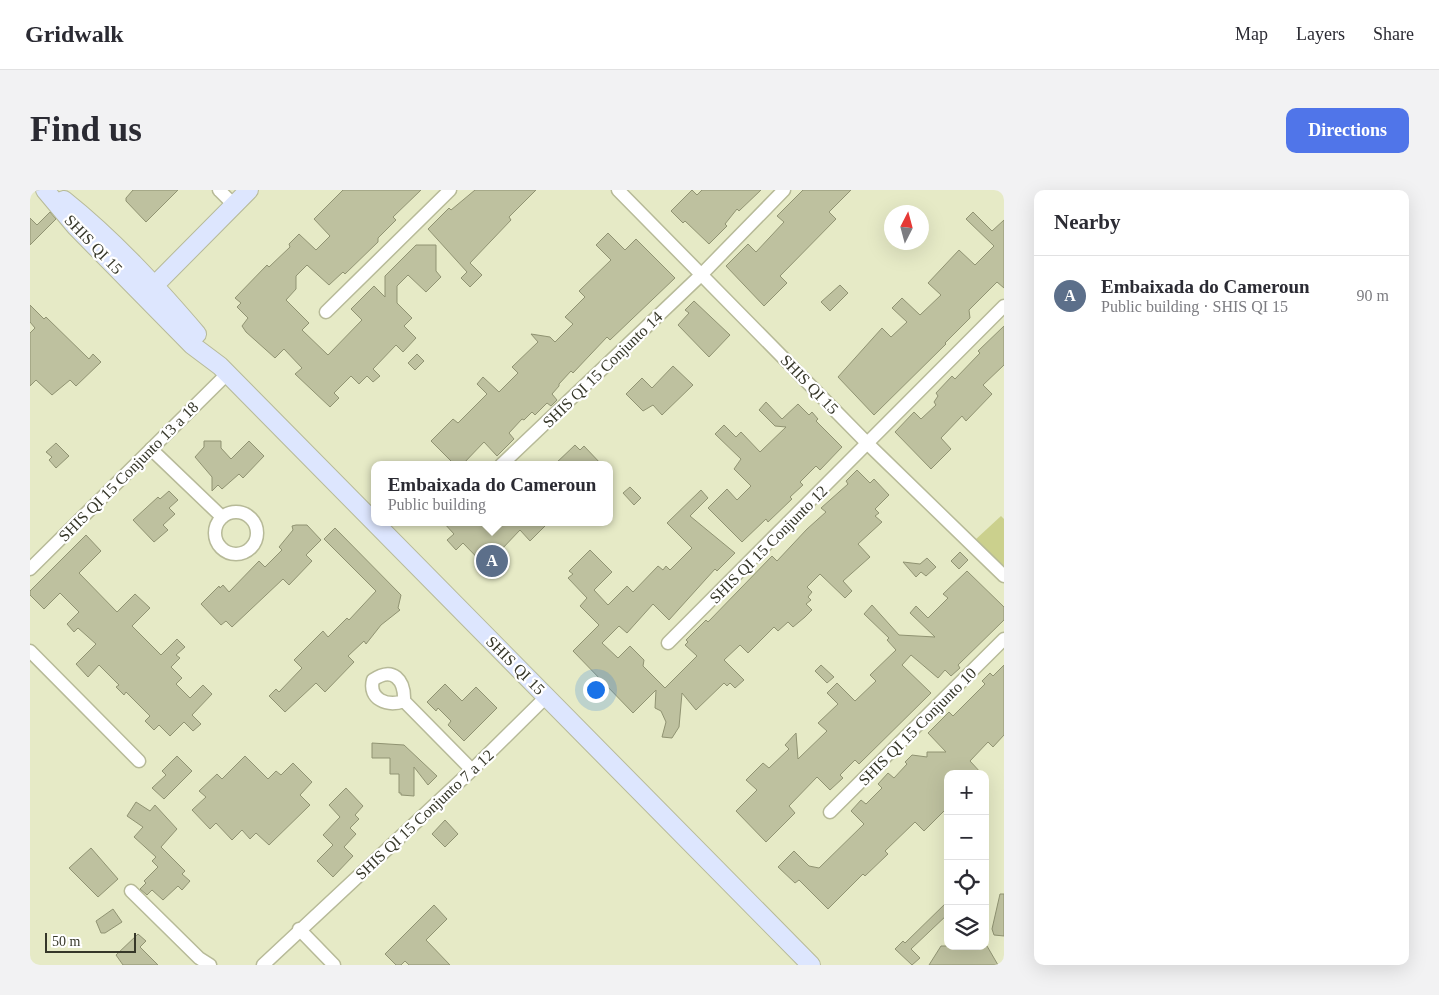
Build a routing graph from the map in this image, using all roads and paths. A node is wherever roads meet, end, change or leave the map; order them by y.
1 (45, 190) edge
2 (52, 190) edge
3 (220, 190) edge
4 (249, 190) edge
5 (450, 190) edge
6 (618, 190) edge
7 (784, 190) edge
8 (234, 205) junction
9 (702, 274) junction
10 (149, 291) junction
11 (1004, 306) edge
12 (326, 312) dead end
13 (223, 370) junction
14 (868, 444) junction
15 (151, 449) junction
16 (505, 461) edge
17 (222, 517) dead end
18 (371, 519) edge
19 (378, 526) edge
20 (30, 569) edge
21 (1004, 576) edge
22 (1004, 639) edge
23 (668, 643) dead end
24 (30, 651) edge
25 (546, 696) junction
26 (404, 701) dead end
27 (139, 761) dead end
28 (472, 770) junction
29 (830, 812) dead end
30 (131, 892) dead end
31 (299, 929) junction
32 (210, 965) edge
33 (263, 965) edge
34 (334, 965) edge
35 (811, 965) edge

1 - 10 street, SHIS QI 15
2 - 10 street, SHIS QI 15
3 - 8 street
4 - 8 street
5 - 12 street
6 - 9 street, SHIS QI 15
7 - 9 street, SHIS QI 15 Conjunto 14
8 - 10 street
9 - 14 street, SHIS QI 15
9 - 16 street, SHIS QI 15 Conjunto 14
10 - 13 street, SHIS QI 15
11 - 14 street, SHIS QI 15 Conjunto 12
13 - 15 street, SHIS QI 15 Conjunto 13 a 18
13 - 18 street, SHIS QI 15
14 - 21 street, SHIS QI 15
14 - 23 street, SHIS QI 15 Conjunto 12
15 - 17 street
15 - 20 street, SHIS QI 15 Conjunto 13 a 18
19 - 25 street, SHIS QI 15
22 - 29 street, SHIS QI 15 Conjunto 10
24 - 27 street
25 - 28 street, SHIS QI 15 Conjunto 7 a 12
25 - 35 street, SHIS QI 15
26 - 28 street
28 - 31 street, SHIS QI 15 Conjunto 7 a 12
30 - 32 street
31 - 33 street, SHIS QI 15 Conjunto 7 a 12
31 - 34 street

